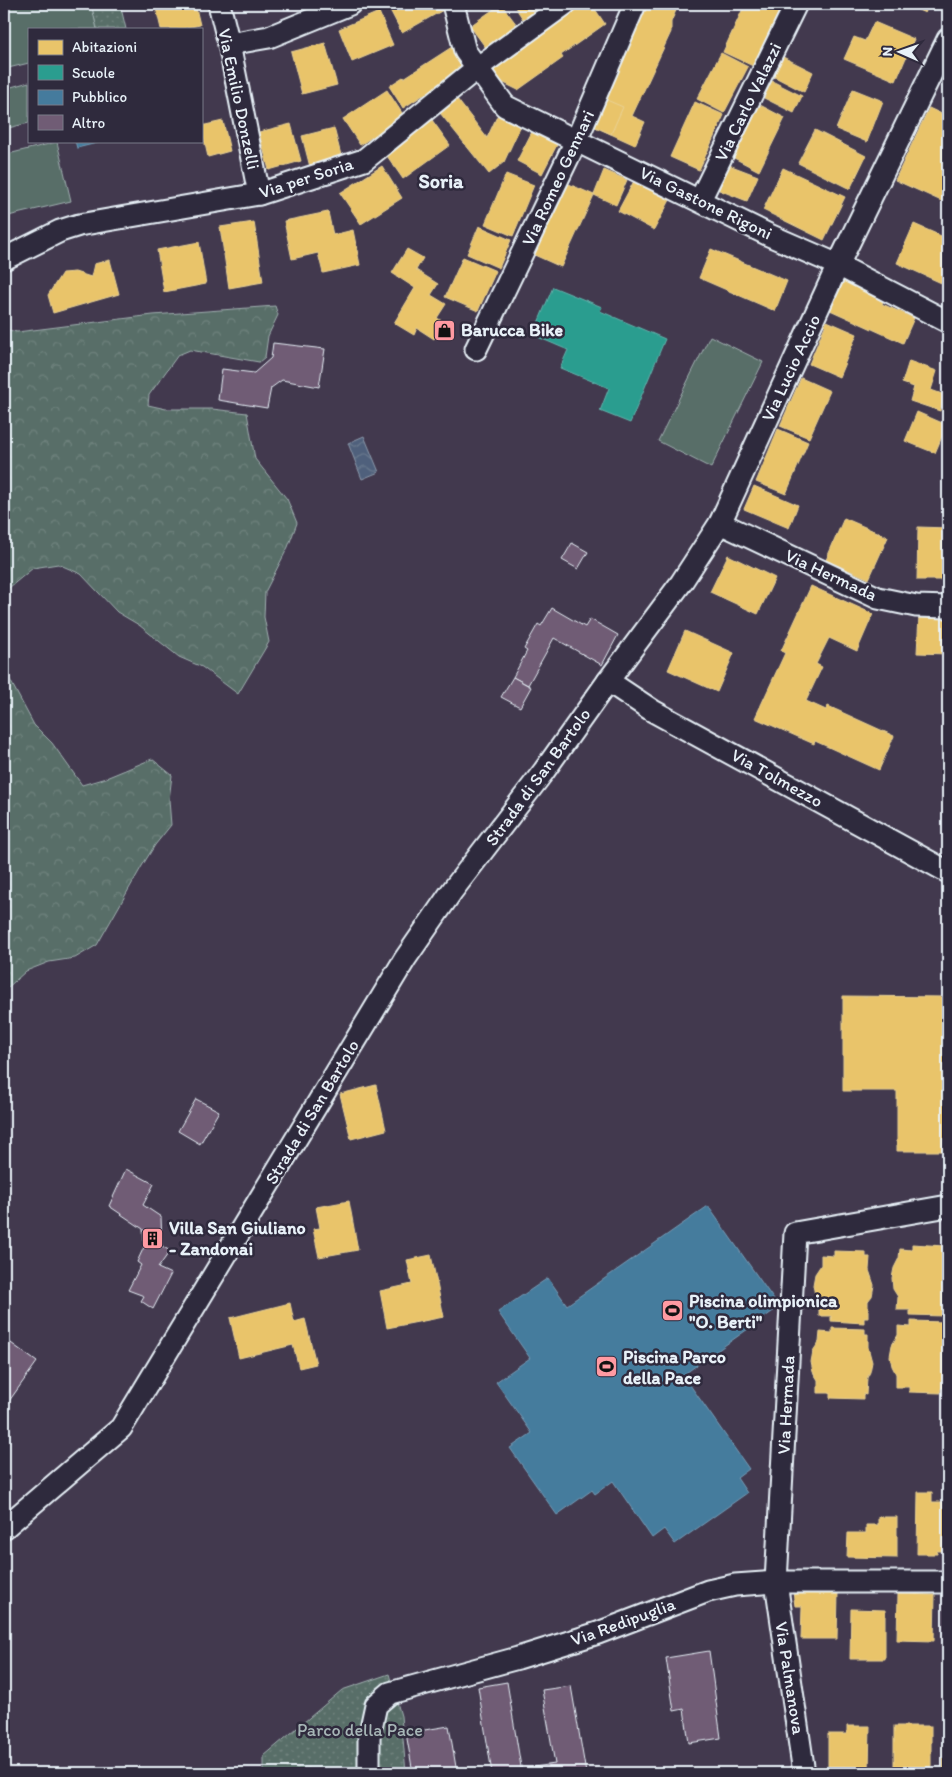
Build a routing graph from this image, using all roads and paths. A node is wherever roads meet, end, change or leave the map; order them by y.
1 (218, 4) edge
2 (350, 4) edge
3 (453, 4) edge
4 (565, 4) edge
5 (635, 4) edge
6 (796, 4) edge
7 (948, 38) edge
8 (228, 44) junction
9 (477, 68) junction
10 (577, 140) junction
11 (259, 194) junction
12 (700, 200) junction
13 (4, 259) edge
14 (838, 266) junction
15 (948, 322) edge
16 (476, 349) dead end
17 (720, 523) junction
18 (948, 606) edge
19 (608, 681) junction
20 (948, 872) edge
21 (948, 1206) edge
22 (4, 1528) edge
23 (776, 1582) junction
24 (948, 1582) edge
25 (369, 1773) edge
26 (804, 1773) edge

1 - 8 street, Via Emilio Donzelli
2 - 8 street
3 - 9 street, Via Gastone Rigoni
4 - 9 street, Via per Soria
5 - 10 street, Via Romeo Gennari
6 - 12 street, Via Carlo Valazzi
7 - 14 street, Via Lucio Accio
8 - 11 street, Via Emilio Donzelli
9 - 10 street, Via Gastone Rigoni
9 - 11 street, Via per Soria
10 - 12 street, Via Gastone Rigoni
10 - 16 street, Via Romeo Gennari
11 - 13 street, Via per Soria
12 - 14 street, Via Gastone Rigoni
14 - 15 street, Via Gastone Rigoni
14 - 17 street, Via Lucio Accio
17 - 18 street, Via Hermada
17 - 19 street, Via Lucio Accio
19 - 20 street, Via Tolmezzo
19 - 22 street, Strada di San Bartolo
21 - 23 street, Via Hermada
23 - 24 street, Via Redipuglia
23 - 25 street, Via Redipuglia
23 - 26 street, Via Palmanova

